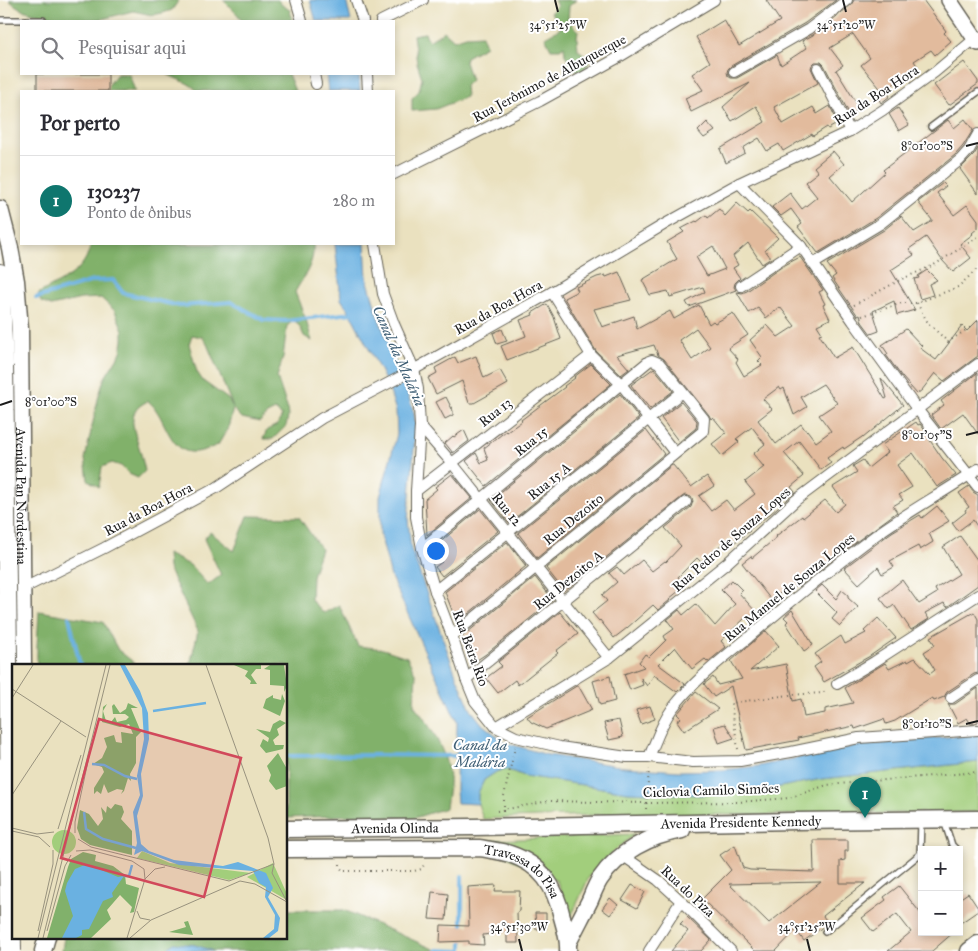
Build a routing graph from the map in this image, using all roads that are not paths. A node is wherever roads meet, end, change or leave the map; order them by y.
1 (296, 0) edge
2 (356, 0) edge
3 (423, 0) edge
4 (714, 0) edge
5 (847, 0) edge
6 (948, 0) edge
7 (0, 20) edge
8 (43, 20) dead end
9 (302, 20) edge
10 (363, 20) edge
11 (383, 20) edge
12 (977, 39) edge
13 (818, 68) dead end
14 (734, 72) dead end
15 (367, 75) edge
16 (368, 90) edge
17 (978, 92) edge
18 (930, 127) dead end
19 (850, 131) junction
20 (978, 134) edge
21 (395, 174) edge
22 (739, 183) junction
23 (0, 209) edge
24 (375, 245) edge
25 (801, 246) junction
26 (813, 264) junction
27 (0, 274) edge
28 (741, 286) dead end
29 (552, 292) junction
30 (591, 355) junction
31 (978, 364) edge
32 (410, 372) junction
33 (621, 384) junction
34 (681, 392) junction
35 (917, 409) junction
36 (648, 419) junction
37 (420, 426) junction
38 (675, 454) junction
39 (452, 463) junction
40 (978, 469) edge
41 (968, 476) junction
42 (978, 487) edge
43 (416, 491) junction
44 (481, 499) junction
45 (686, 502) dead end
46 (508, 532) junction
47 (422, 548) junction
48 (536, 568) junction
49 (22, 589) junction
50 (435, 590) junction
51 (978, 595) edge
52 (564, 601) junction
53 (452, 636) junction
54 (609, 658) junction
55 (23, 664) edge
56 (466, 680) junction
57 (978, 680) edge
58 (837, 684) road end
59 (951, 698) dead end
60 (496, 726) junction
61 (978, 730) edge
62 (649, 757) junction
63 (0, 761) edge
64 (501, 816) joint
65 (978, 819) edge
66 (944, 820) junction
67 (921, 821) junction
68 (723, 823) junction
69 (288, 829) edge
70 (953, 846) edge
71 (288, 849) edge
72 (622, 855) junction
73 (681, 901) junction
74 (825, 932) dead end
75 (47, 938) edge
76 (978, 944) edge
77 (568, 946) edge
78 (3, 951) edge
79 (12, 951) edge
80 (43, 951) edge
81 (649, 951) edge
82 (731, 951) edge
83 (969, 951) edge

1 - 9 street
2 - 10 street
3 - 11 street
4 - 21 street, Rua Jerônimo de Albuquerque
5 - 14 street
6 - 12 main road
7 - 8 lane
12 - 19 street, Rua da Boa Hora
13 - 19 street
15 - 16 street
17 - 18 lane
19 - 22 street, Rua da Boa Hora
20 - 26 street
22 - 25 street
22 - 29 street, Rua da Boa Hora
23 - 49 main road, Avenida Pan Nordestina
24 - 32 street, Rua Beira Rio
25 - 26 street
25 - 28 street
26 - 35 street
27 - 79 highway, Avenida Pan Nordestina, bridge
29 - 30 street
29 - 32 street, Rua da Boa Hora
30 - 33 street
30 - 39 street, Rua 13
31 - 35 street, Rua Pedro de Souza Lopes
32 - 37 street, Rua Beira Rio
32 - 49 street, Rua da Boa Hora
33 - 34 street, Rua 15
33 - 36 street
33 - 44 street, Rua 15
34 - 36 street, Rua 15 A
34 - 38 street, Rua Dezoito
35 - 41 street
35 - 54 street, Rua Pedro de Souza Lopes
36 - 38 street
36 - 46 street, Rua 15 A
37 - 39 street, Rua 12
37 - 43 street, Rua Beira Rio
38 - 48 street, Rua Dezoito
39 - 43 street, Rua 13
39 - 44 street, Rua 12
40 - 41 street, Rua Manuel de Souza Lopes
41 - 42 street
41 - 62 street, Rua Manuel de Souza Lopes
43 - 47 street, Rua Beira Rio
44 - 46 street, Rua 12
44 - 47 street, Rua 15
45 - 52 street, Rua Dezoito A
46 - 48 street, Rua 12
46 - 50 street, Rua 15 A
47 - 50 street, Rua Beira Rio
48 - 52 street, Rua 12
48 - 53 street, Rua Dezoito
49 - 55 main road, Avenida Pan Nordestina
50 - 53 street, Rua Beira Rio
51 - 58 street
52 - 54 street, Rua 12
52 - 56 street, Rua Dezoito A
53 - 56 street, Rua Beira Rio
54 - 60 street, Rua Pedro de Souza Lopes
56 - 60 street, Rua Beira Rio
57 - 59 street
60 - 62 street, Rua Beira Rio
61 - 62 street, Rua Beira Rio
63 - 78 lane, bridge
64 - 68 main road, Avenida Presidente Kennedy
64 - 69 main road, Avenida Olinda
65 - 66 main road, Avenida Presidente Kennedy
66 - 67 main road, Avenida Presidente Kennedy
66 - 70 lane
67 - 68 main road, Avenida Presidente Kennedy
67 - 74 lane
68 - 72 main road, Travessa do Pisa
71 - 77 main road, Travessa do Pisa
72 - 73 street, Rua do Piza
72 - 77 main road, Travessa do Pisa
73 - 81 street
73 - 82 street, Rua do Piza
75 - 80 main road
76 - 83 main road

